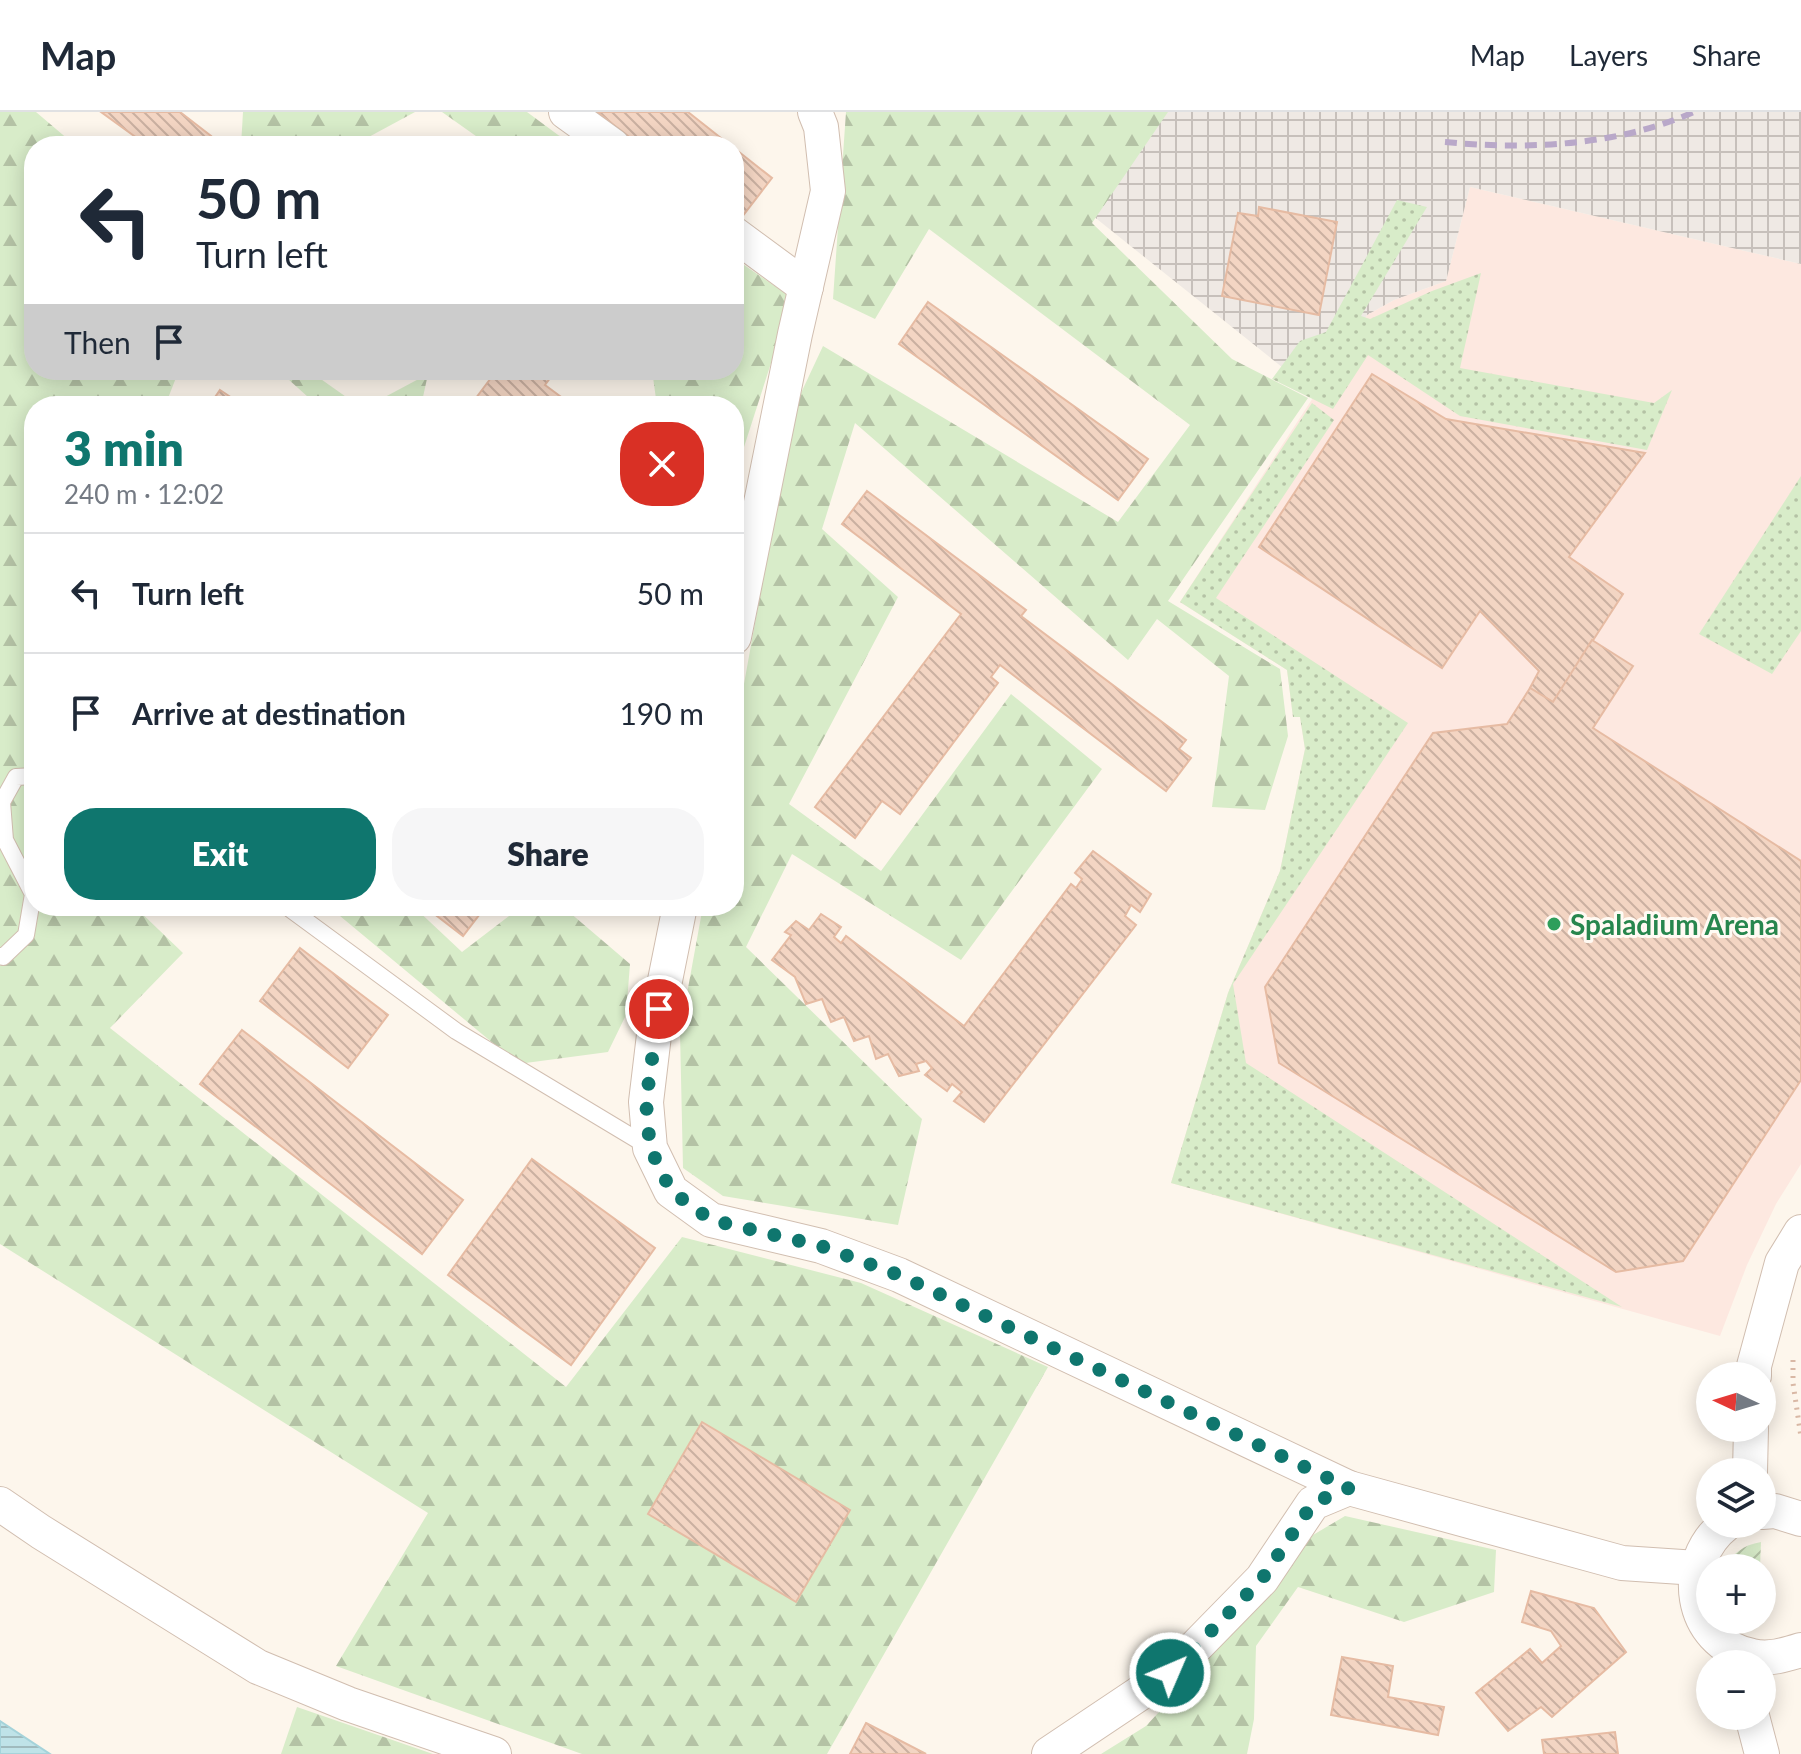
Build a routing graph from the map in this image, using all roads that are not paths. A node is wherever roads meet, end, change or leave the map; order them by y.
1 (566, 112) edge
2 (815, 112) edge
3 (599, 136) edge
4 (744, 241) edge
5 (806, 287) junction
6 (744, 588) edge
7 (24, 777) edge
8 (24, 877) edge
9 (29, 916) edge
10 (300, 916) edge
11 (678, 916) edge
12 (0, 956) edge
13 (650, 1148) junction
14 (1801, 1232) edge
15 (1755, 1362) edge
16 (1349, 1488) junction
17 (0, 1504) edge
18 (1776, 1511) edge
19 (1801, 1519) edge
20 (1696, 1568) edge
21 (1714, 1634) edge
22 (1734, 1650) edge
23 (1801, 1650) edge
24 (1776, 1657) edge
25 (1756, 1730) edge
26 (494, 1754) edge
27 (1049, 1754) edge
28 (1762, 1754) edge

1 - 3 street
2 - 5 street
4 - 5 street
5 - 6 street
7 - 8 lane
9 - 12 lane
10 - 13 lane
11 - 13 street
13 - 16 street
14 - 15 street
16 - 20 street
16 - 27 street
17 - 26 street
18 - 19 street
21 - 22 street
23 - 24 street
25 - 28 street

